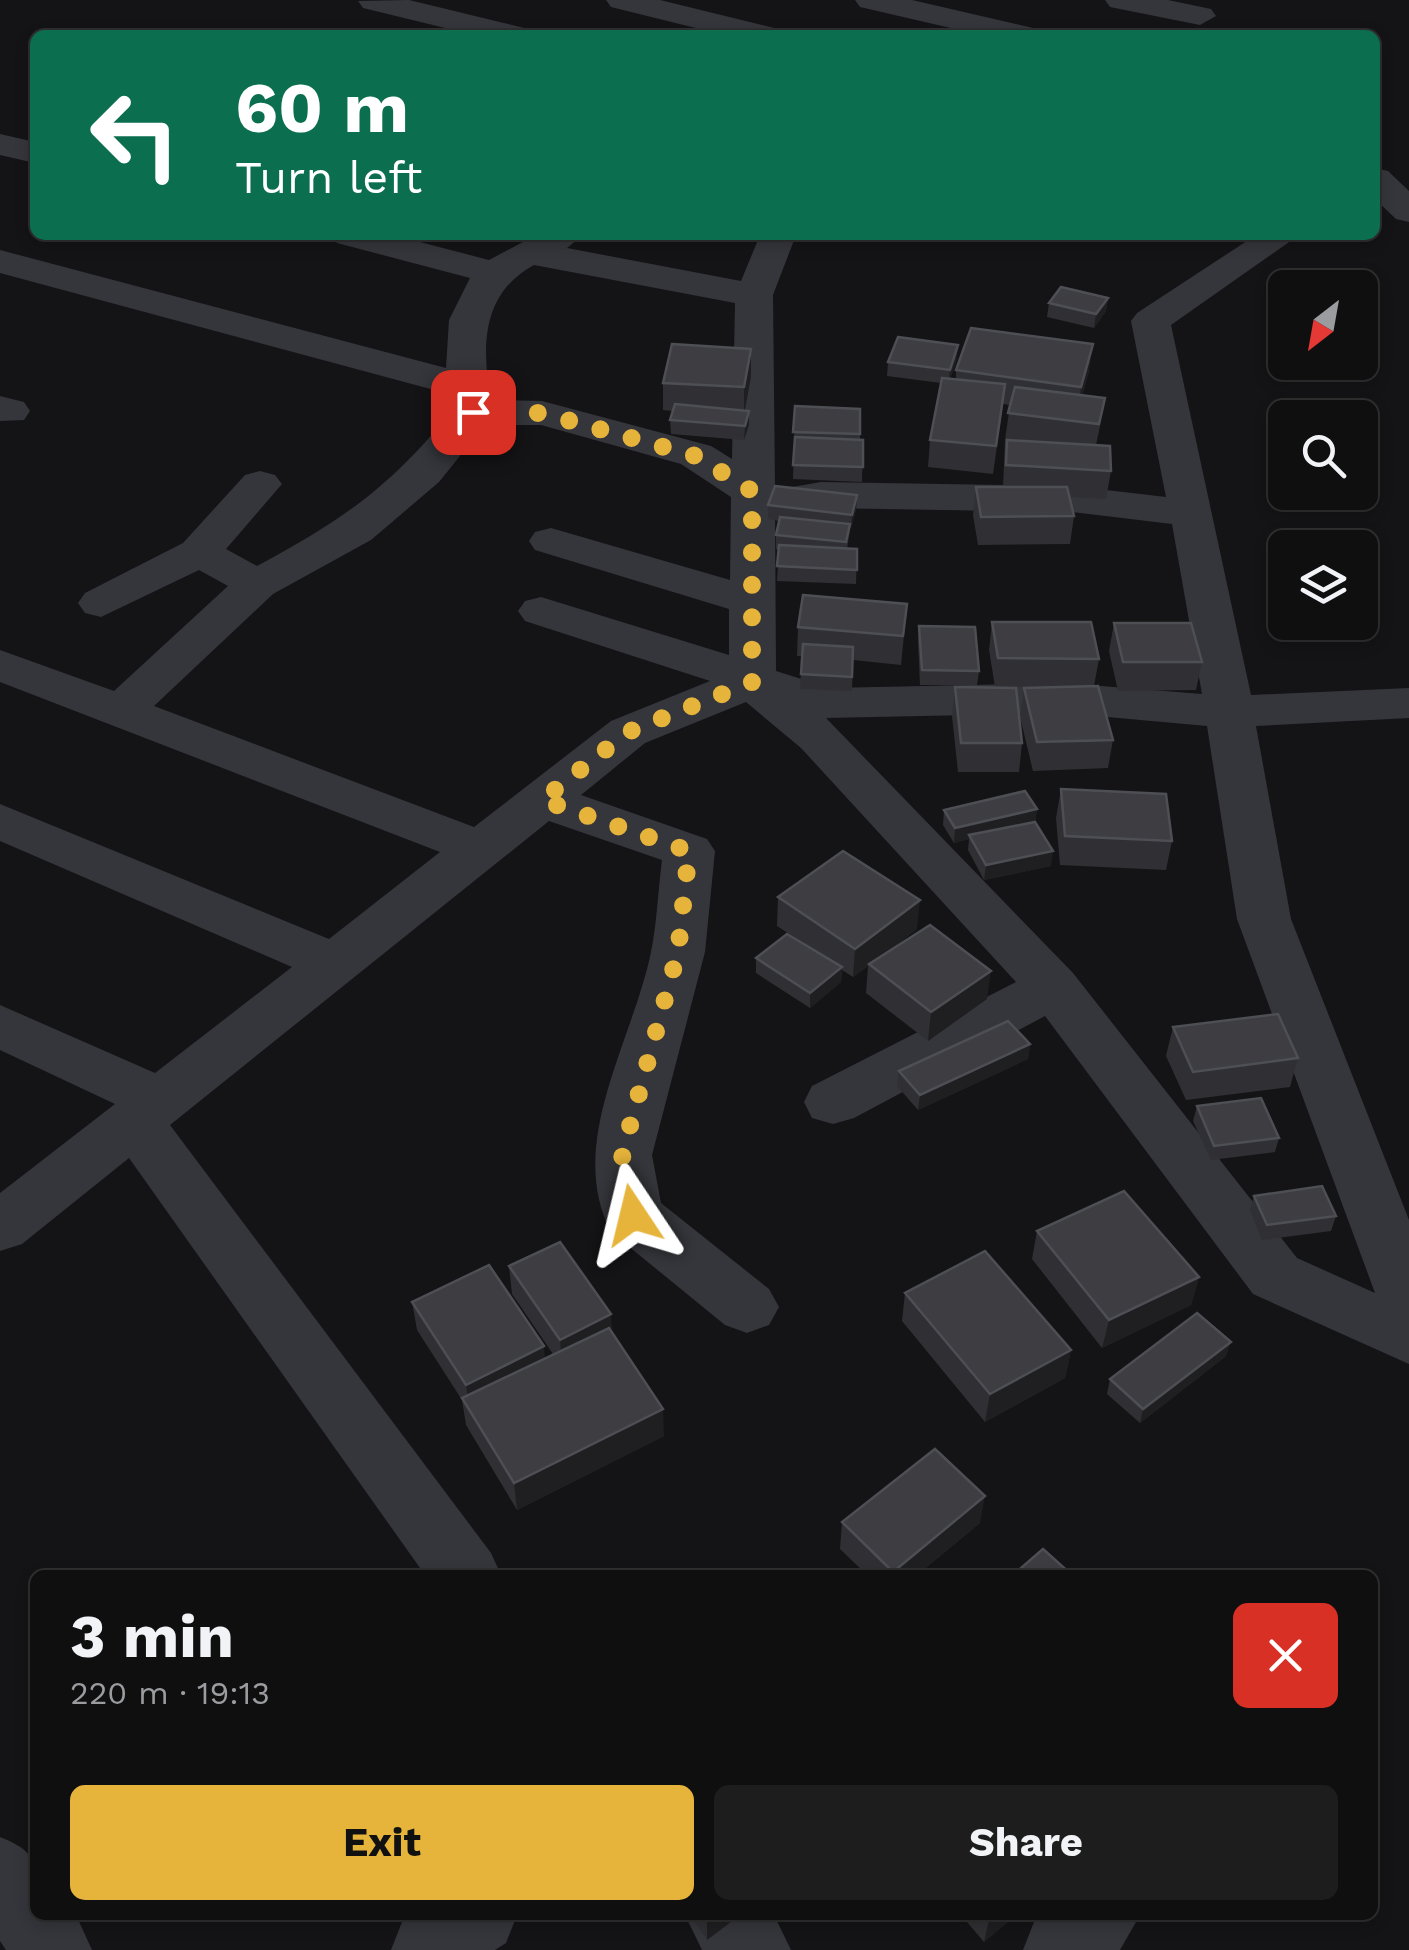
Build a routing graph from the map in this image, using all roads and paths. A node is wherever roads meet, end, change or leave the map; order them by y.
1 (622, 0) edge
2 (1121, 0) edge
3 (374, 1) edge
4 (876, 7) edge
5 (1200, 17) edge
6 (493, 30) edge
7 (743, 30) edge
8 (996, 30) edge
9 (0, 144) edge
10 (30, 152) edge
11 (1409, 158) edge
12 (1380, 161) edge
13 (1380, 184) edge
14 (1409, 210) edge
15 (400, 240) edge
16 (776, 240) edge
17 (1273, 240) edge
18 (531, 253) edge
19 (0, 261) edge
20 (754, 295) junction
21 (470, 399) junction
22 (260, 484) dead end
23 (752, 497) junction
24 (1191, 513) junction
25 (551, 540) dead end
26 (200, 552) junction
27 (257, 584) junction
28 (751, 600) junction
29 (101, 603) dead end
30 (541, 611) dead end
31 (0, 665) edge
32 (752, 682) junction
33 (1409, 704) edge
34 (123, 710) junction
35 (1229, 712) junction
36 (542, 800) junction
37 (0, 821) edge
38 (482, 849) junction
39 (335, 963) junction
40 (1053, 987) junction
41 (0, 1026) edge
42 (833, 1102) dead end
43 (149, 1112) junction
44 (0, 1227) edge
45 (1409, 1300) edge
46 (747, 1306) dead end
47 (1409, 1338) edge
48 (463, 1570) edge
49 (0, 1876) edge
50 (30, 1918) edge
51 (32, 1920) edge
52 (471, 1920) edge
53 (728, 1920) edge
54 (1095, 1920) edge
55 (53, 1950) edge
56 (430, 1950) edge
57 (752, 1950) edge
58 (1062, 1950) edge

1 - 7 street
2 - 5 street
3 - 6 street
4 - 8 street
9 - 10 street
11 - 12 street
13 - 14 street
15 - 18 street
16 - 20 street
17 - 24 street
18 - 20 street
18 - 21 street
19 - 21 street
20 - 23 street
21 - 23 street
21 - 27 street
22 - 26 street
23 - 24 street
23 - 28 street
24 - 35 street
25 - 28 street
26 - 27 street
26 - 29 street
27 - 34 street
28 - 32 street
30 - 32 street
31 - 34 street
32 - 35 street
32 - 36 street
32 - 40 street
33 - 35 street
34 - 38 street
35 - 45 street
36 - 38 street
36 - 46 street
37 - 39 street
38 - 39 street
39 - 43 street
40 - 42 street
40 - 47 street
41 - 43 street
43 - 44 street
43 - 48 street
49 - 50 street
51 - 55 street
52 - 56 street
53 - 57 street
54 - 58 street

